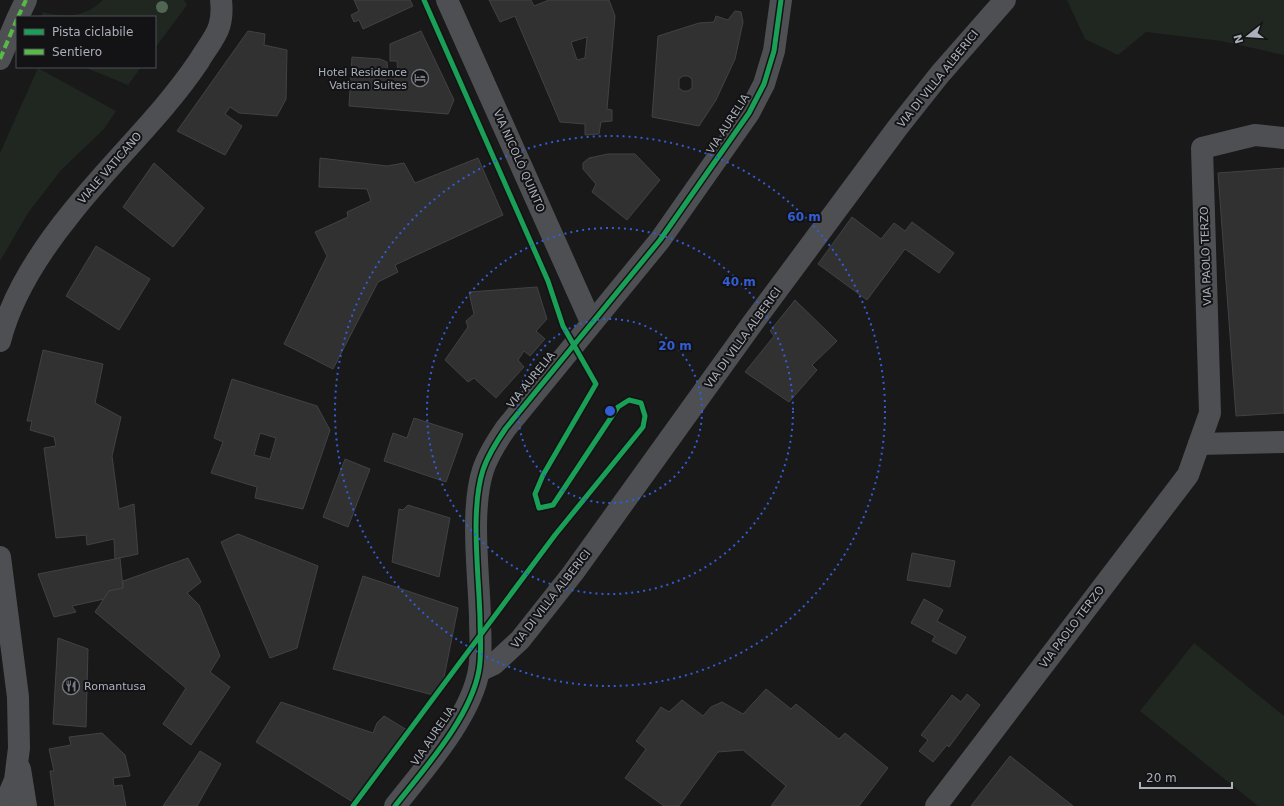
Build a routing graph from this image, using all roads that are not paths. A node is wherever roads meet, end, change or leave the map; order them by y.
1 (26, 0) edge
2 (222, 0) edge
3 (447, 0) edge
4 (781, 0) edge
5 (1005, 0) edge
6 (18, 16) edge
7 (16, 20) edge
8 (0, 59) edge
9 (1284, 138) edge
10 (591, 322) junction
11 (0, 341) edge
12 (1284, 442) edge
13 (1199, 444) junction
14 (0, 557) edge
15 (7, 668) edge
16 (479, 671) junction
17 (19, 758) junction
18 (4, 806) edge
19 (26, 806) edge
20 (395, 806) edge
21 (936, 806) edge

1 - 6 street
2 - 11 street, VIALE VATICANO
3 - 10 street, VIA NICOLÒ QUINTO
4 - 10 street, VIA AURELIA
5 - 16 street, VIA DI VILLA ALBERICI
7 - 8 street
9 - 13 street, VIA PAOLO TERZO
10 - 16 street, VIA AURELIA
12 - 13 street
13 - 21 street, VIA PAOLO TERZO
14 - 15 street
15 - 17 street
16 - 20 street, VIA AURELIA
17 - 18 street
17 - 19 street

